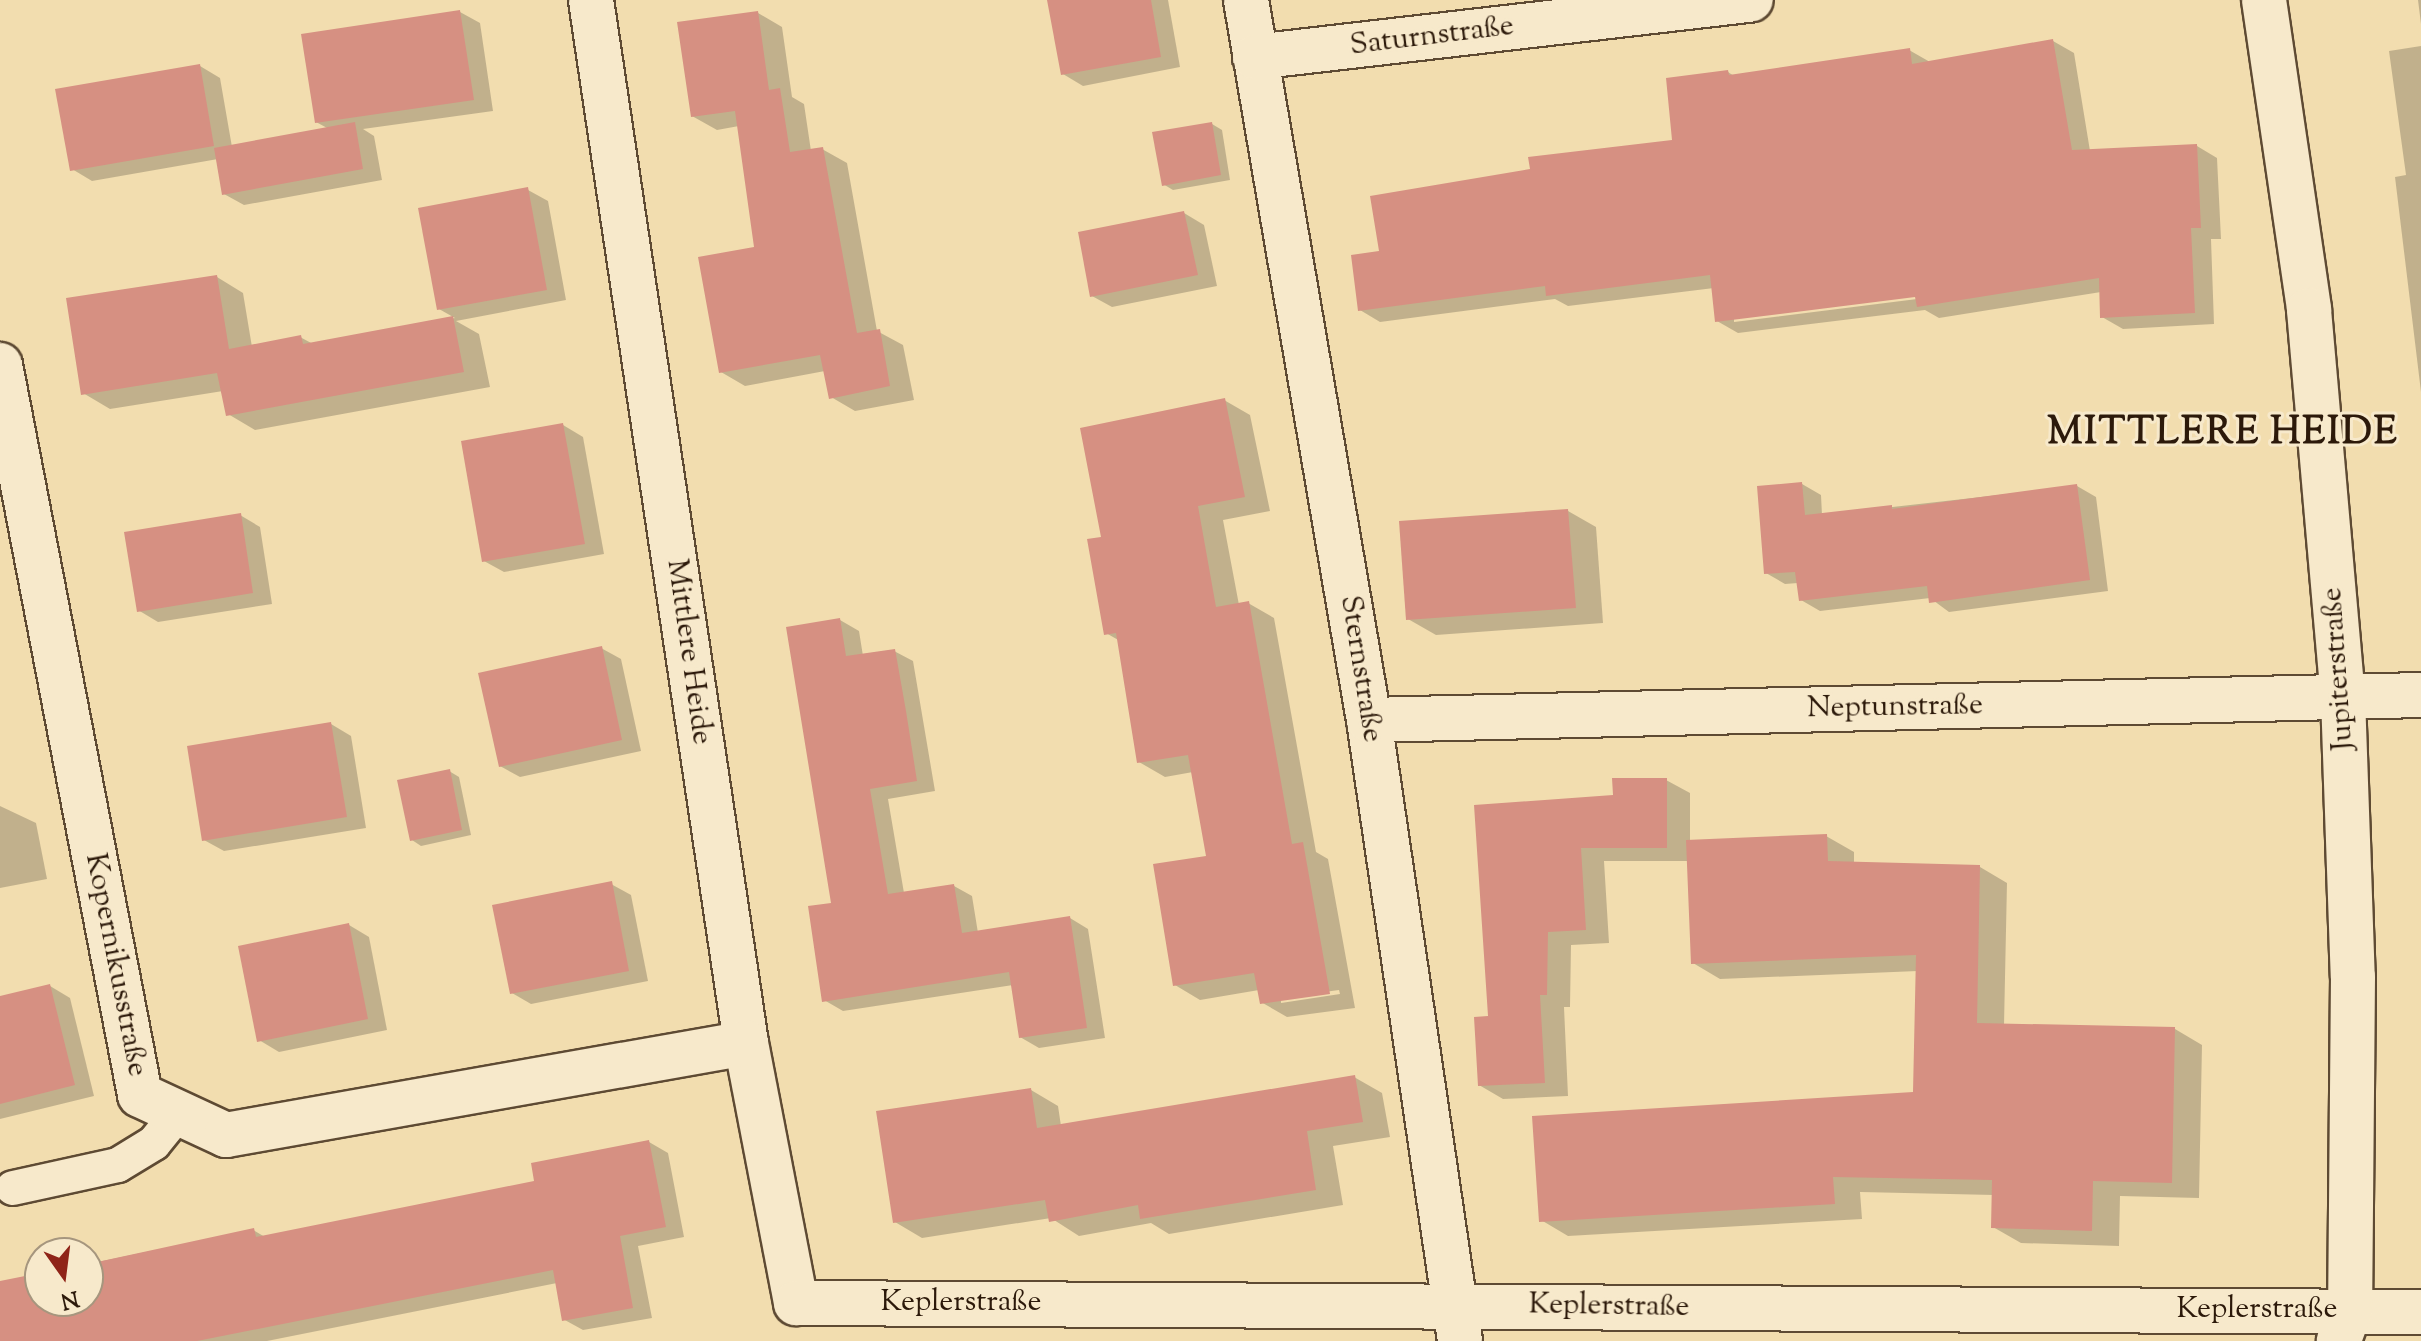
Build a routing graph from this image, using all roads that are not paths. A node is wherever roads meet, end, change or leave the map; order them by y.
1 (591, 0) edge
2 (1246, 0) edge
3 (1751, 0) edge
4 (2264, 0) edge
5 (1255, 57) junction
6 (0, 365) edge
7 (2421, 695) edge
8 (2343, 697) junction
9 (1369, 720) junction
10 (746, 1043) junction
11 (178, 1113) junction
12 (13, 1188) dead end
13 (796, 1303) joint
14 (2421, 1312) edge
15 (1456, 1323) edge
16 (2344, 1325) edge
17 (2099, 1326) edge

1 - 10 street, Mittlere Heide
2 - 5 street, Sternstraße
3 - 5 street, Saturnstraße
4 - 8 street, Jupiterstraße
5 - 9 street, Sternstraße
6 - 11 street, Kopernikusstraße
7 - 8 street, Neptunstraße
8 - 9 street, Neptunstraße
8 - 16 street, Jupiterstraße
9 - 15 street, Sternstraße
10 - 11 street, Kopernikusstraße
10 - 13 street, Mittlere Heide
11 - 12 lane
13 - 15 street, Keplerstraße
14 - 16 street, Keplerstraße
15 - 17 street, Keplerstraße
16 - 17 street, Keplerstraße

